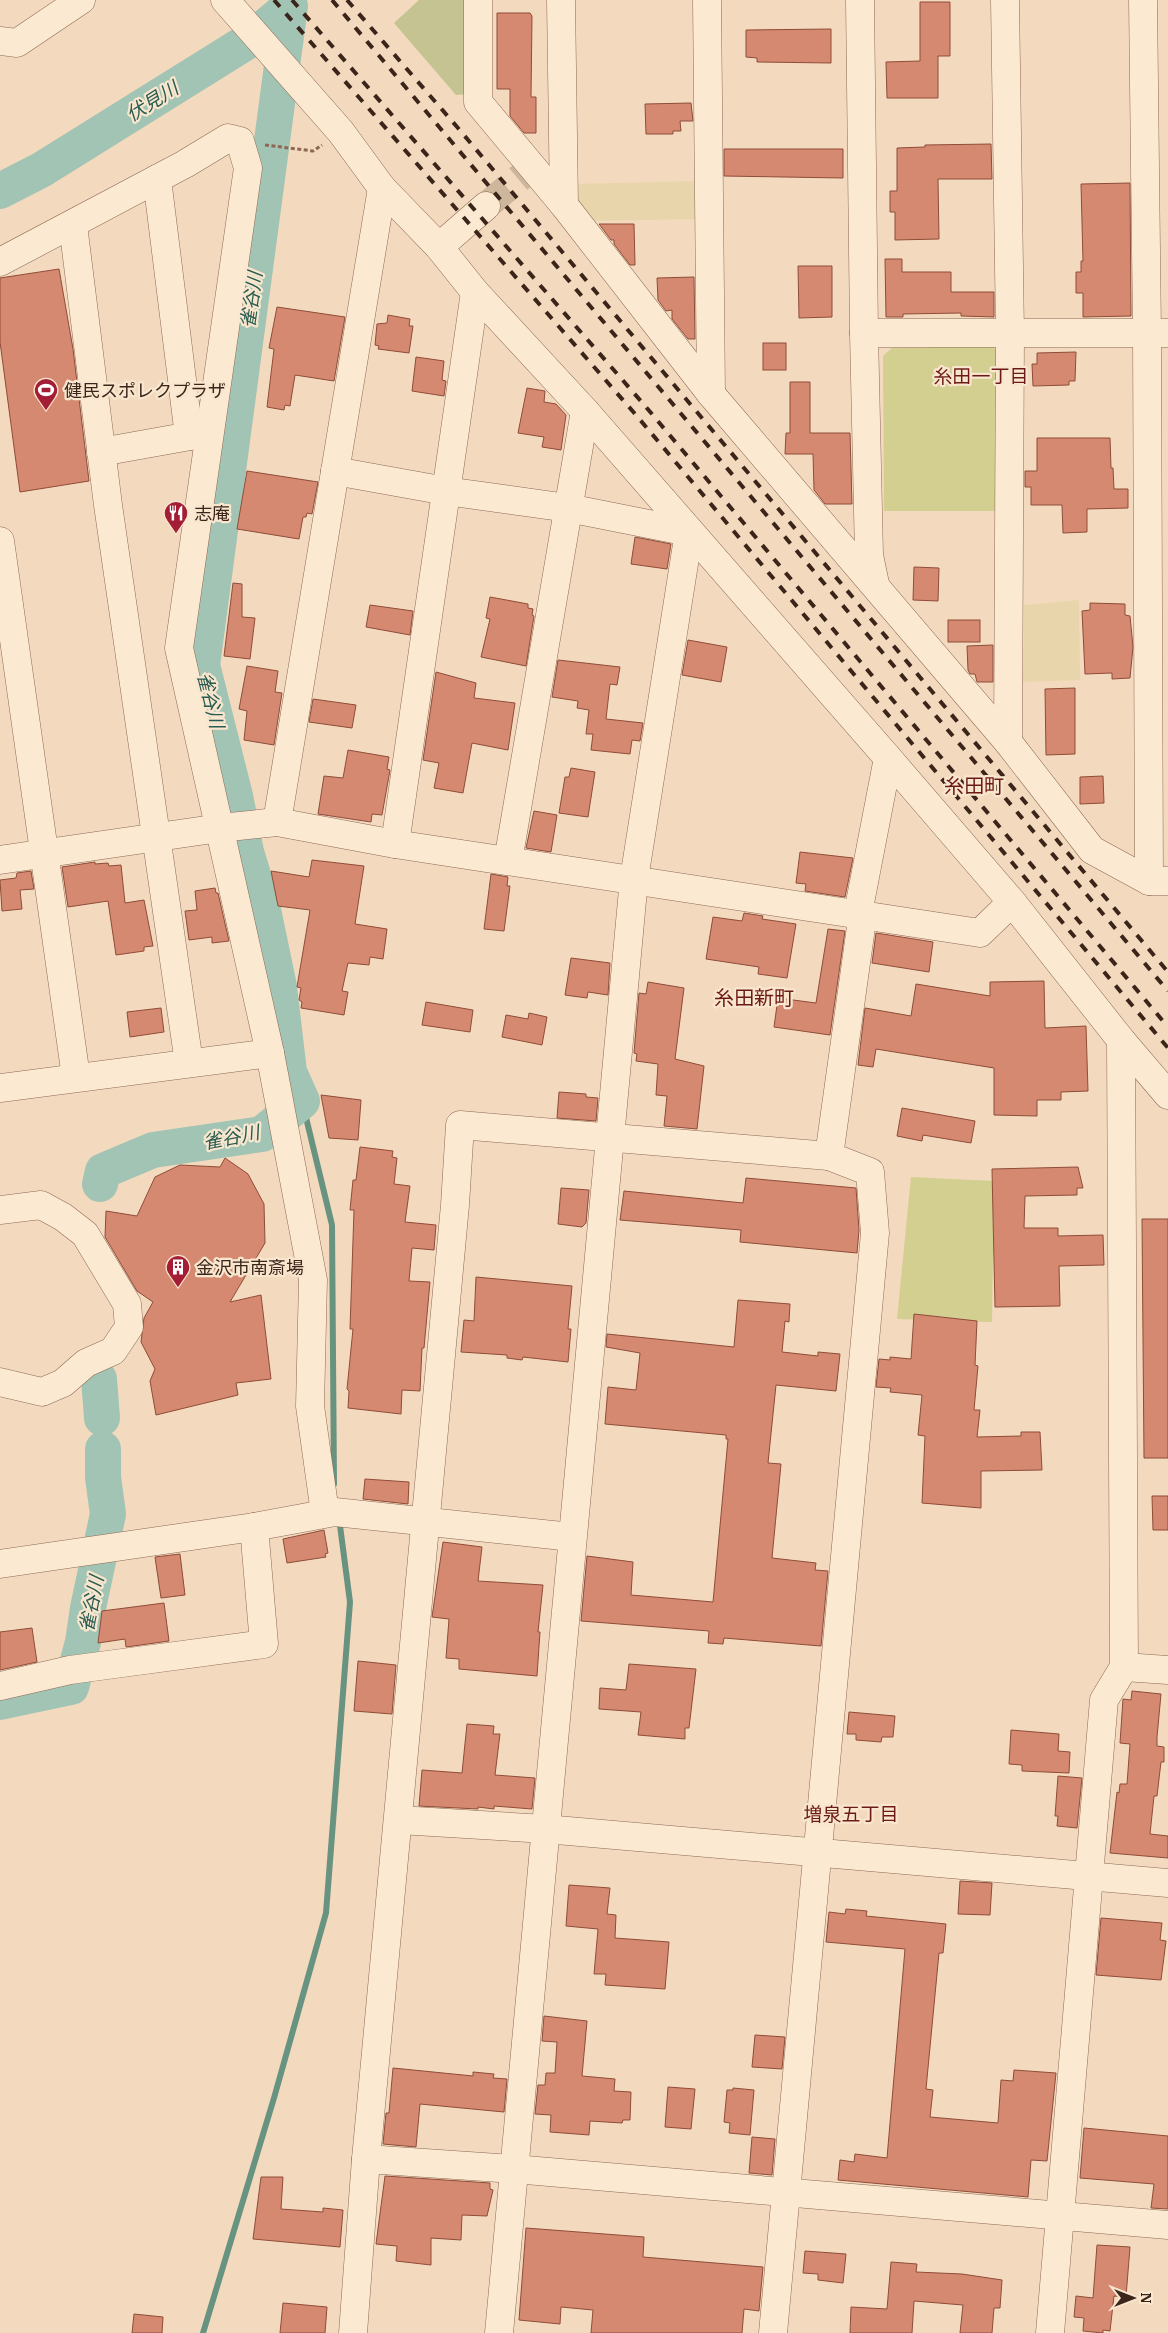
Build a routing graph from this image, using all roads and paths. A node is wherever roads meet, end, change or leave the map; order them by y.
1 (81, 0) edge
2 (225, 0) edge
3 (478, 0) edge
4 (561, 0) edge
5 (707, 0) edge
6 (860, 0) edge
7 (1005, 0) edge
8 (1143, 0) edge
9 (0, 41) edge
10 (341, 132) junction
11 (261, 144) dead end
12 (158, 179) junction
13 (382, 188) junction
14 (564, 205) junction
15 (486, 206) tunnel mouth
16 (73, 225) junction
17 (439, 247) junction
18 (0, 262) edge
19 (475, 292) junction
20 (864, 333) junction
21 (1158, 333) edge
22 (1010, 334) junction
23 (710, 394) junction
24 (585, 412) junction
25 (200, 434) junction
26 (101, 452) junction
27 (335, 471) junction
28 (446, 491) junction
29 (568, 508) junction
30 (689, 532) junction
31 (0, 541) edge
32 (875, 584) junction
33 (1008, 742) junction
34 (888, 758) junction
35 (268, 823) junction
36 (223, 828) junction
37 (157, 838) junction
38 (394, 844) junction
39 (44, 854) junction
40 (0, 860) edge
41 (508, 861) junction
42 (634, 879) junction
43 (1158, 881) edge
44 (1012, 902) junction
45 (858, 913) junction
46 (1121, 1040) junction
47 (270, 1053) junction
48 (189, 1063) junction
49 (76, 1077) junction
50 (0, 1088) edge
51 (1168, 1095) edge
52 (609, 1139) junction
53 (829, 1156) junction
54 (0, 1210) edge
55 (0, 1382) edge
56 (340, 1513) junction
57 (426, 1523) junction
58 (254, 1527) junction
59 (572, 1538) junction
60 (0, 1564) edge
61 (1124, 1667) junction
62 (1168, 1670) edge
63 (0, 1686) edge
64 (399, 1820) junction
65 (545, 1829) junction
66 (818, 1852) junction
67 (1090, 1876) junction
68 (1168, 1883) edge
69 (366, 2159) junction
70 (514, 2169) junction
71 (785, 2192) junction
72 (1061, 2216) junction
73 (1168, 2225) edge
74 (353, 2333) edge
75 (499, 2333) edge
76 (773, 2333) edge
77 (1050, 2333) edge

1 - 9 street
2 - 10 street
3 - 14 street
4 - 14 street
5 - 23 street
6 - 20 street
7 - 22 street
8 - 21 street
10 - 11 path
10 - 13 street
12 - 16 street
12 - 25 street
12 - 25 street
13 - 17 street
13 - 27 street
14 - 23 street
15 - 17 street
16 - 18 street
16 - 26 street
17 - 19 street
19 - 24 street
19 - 28 street
20 - 22 street
20 - 32 street
21 - 22 street
21 - 43 street
22 - 33 street
23 - 32 street
24 - 29 street
24 - 30 street
25 - 26 street
25 - 36 street
26 - 37 street
27 - 28 street
27 - 35 street
28 - 29 street
28 - 38 street
29 - 30 street
29 - 41 street
30 - 34 street
30 - 42 street
31 - 39 street
32 - 33 street
33 - 43 street
34 - 44 street
34 - 45 street
35 - 36 street
35 - 38 street
36 - 37 street
36 - 47 street
37 - 39 street
37 - 48 street
38 - 41 street
39 - 40 street
39 - 49 street
41 - 42 street
42 - 45 street
42 - 52 street
44 - 45 street
44 - 46 street
45 - 53 street
46 - 51 street
46 - 61 street
47 - 48 street
47 - 56 street
48 - 49 street
49 - 50 street
52 - 53 street
52 - 57 street
52 - 59 street
53 - 66 street
54 - 55 street
56 - 57 street
56 - 58 street
57 - 59 street
57 - 64 street
58 - 60 street
58 - 63 street
59 - 65 street
61 - 62 street
61 - 67 street
64 - 65 street
64 - 69 street
65 - 66 street
65 - 70 street
66 - 67 street
66 - 71 street
67 - 68 street
67 - 72 street
69 - 70 street
69 - 74 street
70 - 71 street
70 - 75 street
71 - 72 street
71 - 76 street
72 - 73 street
72 - 77 street

